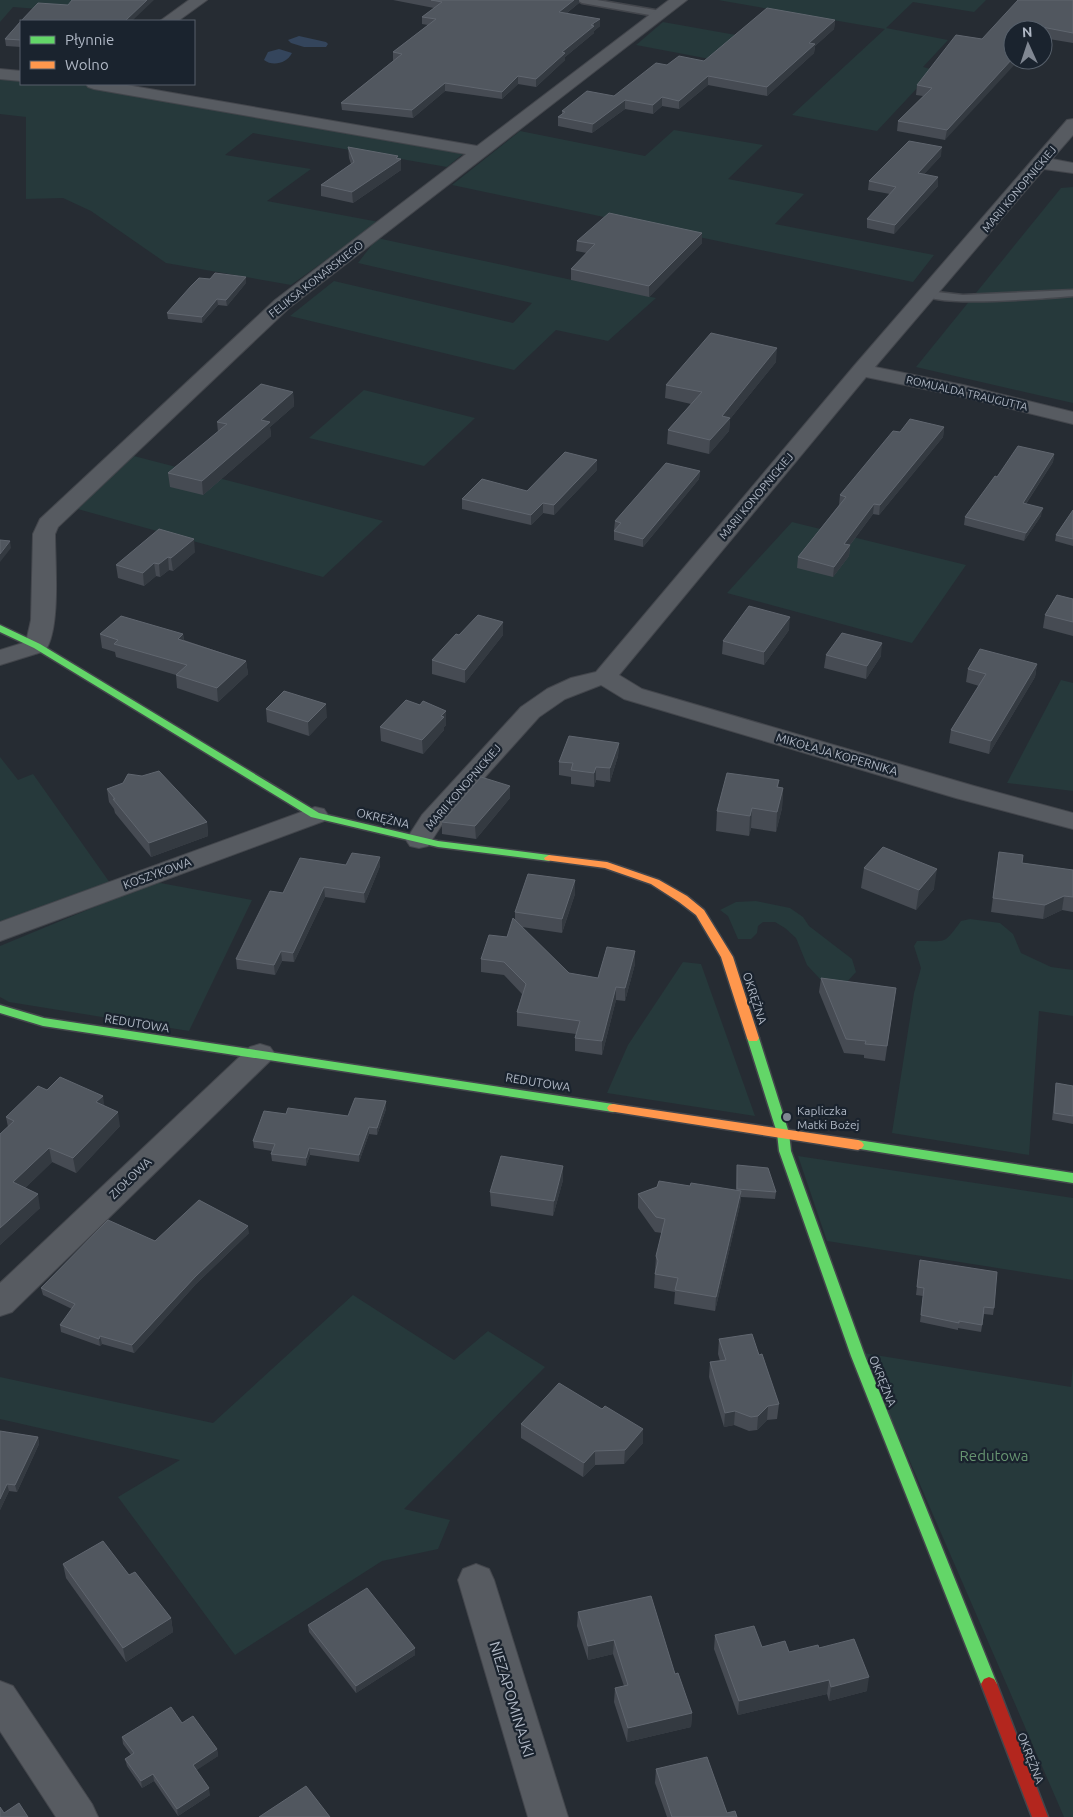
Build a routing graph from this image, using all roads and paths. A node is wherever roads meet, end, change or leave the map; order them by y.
1 (199, 0) edge
2 (582, 0) edge
3 (679, 0) edge
4 (661, 14) junction
5 (169, 20) edge
6 (0, 74) edge
7 (20, 76) edge
8 (100, 85) edge
9 (1073, 124) edge
10 (482, 152) junction
11 (1041, 163) junction
12 (1073, 168) edge
13 (1073, 293) edge
14 (928, 294) junction
15 (861, 370) junction
16 (1073, 418) edge
17 (0, 628) edge
18 (37, 646) junction
19 (0, 658) edge
20 (605, 677) junction
21 (315, 815) junction
22 (1073, 821) edge
23 (419, 840) junction
24 (0, 932) edge
25 (0, 1009) edge
26 (260, 1054) junction
27 (783, 1133) junction
28 (1073, 1178) edge
29 (0, 1303) edge
30 (476, 1580) dead end
31 (0, 1698) edge
32 (78, 1817) edge
33 (548, 1817) edge
34 (1040, 1817) edge

1 - 5 street
2 - 4 lane
3 - 4 street, FELIKSA KONARSKIEGO
4 - 10 street, FELIKSA KONARSKIEGO
6 - 7 street
8 - 10 street
9 - 11 street, MARII KONOPNICKIEJ
10 - 18 street, FELIKSA KONARSKIEGO
11 - 12 street
11 - 14 street, MARII KONOPNICKIEJ
13 - 14 lane
14 - 15 street, MARII KONOPNICKIEJ
15 - 16 street, ROMUALDA TRAUGUTTA
15 - 20 street, MARII KONOPNICKIEJ
17 - 18 street, OKRĘŻNA
18 - 19 street
18 - 21 street, OKRĘŻNA
20 - 22 street, MIKOŁAJA KOPERNIKA
20 - 23 street, MARII KONOPNICKIEJ
21 - 23 street, OKRĘŻNA
21 - 24 street, KOSZYKOWA
23 - 27 street, OKRĘŻNA
25 - 26 street, REDUTOWA
26 - 27 street, REDUTOWA
26 - 29 street, ZIOŁOWA
27 - 28 street, REDUTOWA
27 - 34 street, OKRĘŻNA
30 - 33 street, NIEZAPOMINAJKI
31 - 32 street

